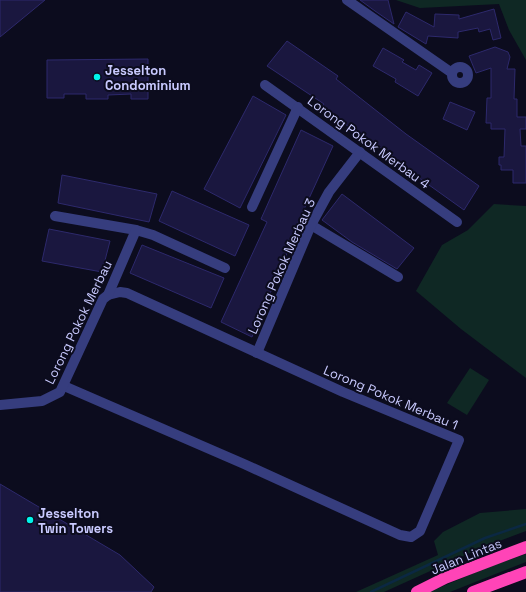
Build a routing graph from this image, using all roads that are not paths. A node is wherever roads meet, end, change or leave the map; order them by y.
1 (347, 0) edge
2 (452, 73) dead end
3 (265, 85) dead end
4 (298, 107) junction
5 (360, 152) junction
6 (252, 207) dead end
7 (55, 216) dead end
8 (458, 222) dead end
9 (311, 225) junction
10 (136, 230) junction
11 (225, 268) dead end
12 (398, 277) dead end
13 (108, 295) junction
14 (257, 353) junction
15 (64, 386) junction
16 (0, 405) edge
17 (526, 547) edge
18 (526, 572) edge
19 (510, 577) junction
20 (526, 579) edge
21 (417, 592) edge
22 (473, 592) edge

1 - 2 street
3 - 4 street, Lorong Pokok Merbau 4
4 - 5 street, Lorong Pokok Merbau 4
4 - 6 street
5 - 8 street, Lorong Pokok Merbau 4
5 - 9 street, Lorong Pokok Merbau 3
7 - 10 street
9 - 12 street
9 - 14 street, Lorong Pokok Merbau 3
10 - 11 street
10 - 13 street, Lorong Pokok Merbau
13 - 14 street, Lorong Pokok Merbau 1
13 - 15 street, Lorong Pokok Merbau
14 - 15 street, Lorong Pokok Merbau 1
15 - 16 street, Lorong Pokok Merbau
17 - 21 highway, Jalan Lintas
18 - 19 highway
19 - 20 street
19 - 22 highway

